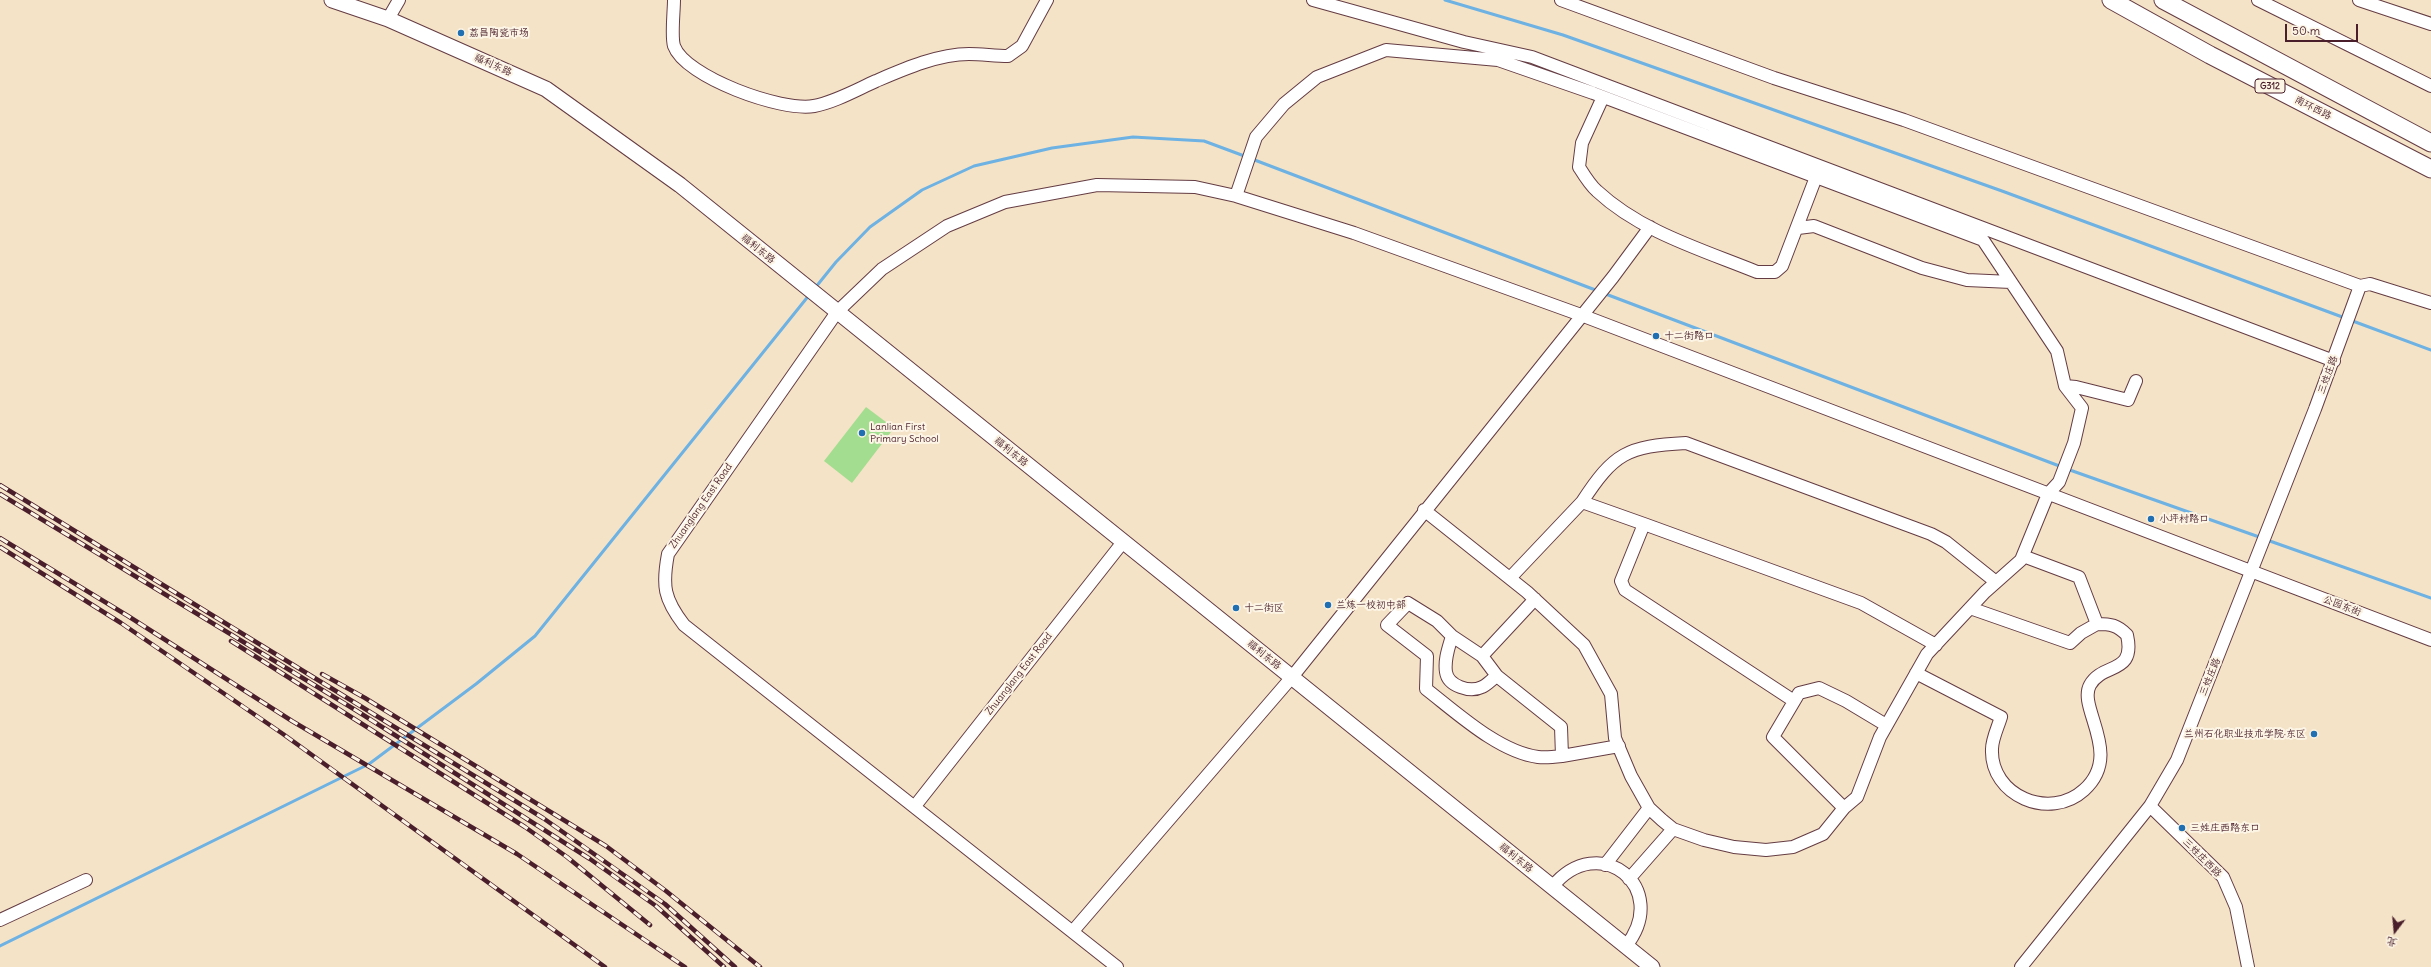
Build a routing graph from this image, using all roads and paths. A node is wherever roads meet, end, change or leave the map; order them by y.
1 (332, 0) edge
2 (399, 0) edge
3 (674, 0) edge
4 (1048, 0) edge
5 (1313, 0) edge
6 (1561, 0) edge
7 (2110, 0) edge
8 (2163, 0) edge
9 (2258, 0) edge
10 (2359, 0) edge
11 (388, 19) junction
12 (2431, 24) edge
13 (2352, 46) junction
14 (2431, 86) edge
15 (2431, 95) edge
16 (1603, 97) junction
17 (2431, 143) edge
18 (2431, 168) edge
19 (1816, 177) junction
20 (1236, 196) junction
21 (1650, 227) junction
22 (1798, 228) junction
23 (2011, 282) junction
24 (2359, 290) junction
25 (2431, 303) edge
26 (834, 310) junction
27 (1584, 311) junction
28 (2335, 356) junction
29 (2136, 380) dead end
30 (2065, 386) junction
31 (2048, 494) junction
32 (1582, 502) junction
33 (1424, 510) junction
34 (1644, 524) junction
35 (1123, 542) junction
36 (2023, 556) junction
37 (2252, 572) junction
38 (1510, 578) junction
39 (1996, 582) junction
40 (1535, 599) junction
41 (1970, 608) junction
42 (2097, 624) junction
43 (1452, 636) junction
44 (2431, 640) edge
45 (1936, 645) junction
46 (1482, 656) junction
47 (1916, 673) junction
48 (1497, 676) junction
49 (1292, 677) junction
50 (1456, 686) junction
51 (1794, 701) junction
52 (1442, 702) junction
53 (1886, 725) junction
54 (1619, 746) junction
55 (1562, 756) junction
56 (915, 806) junction
57 (2150, 806) junction
58 (1649, 808) junction
59 (1844, 808) junction
60 (1673, 829) junction
61 (1605, 864) junction
62 (1629, 879) junction
63 (86, 880) dead end
64 (1552, 887) junction
65 (0, 920) edge
66 (1073, 931) junction
67 (1626, 946) junction
68 (1117, 967) edge
69 (1652, 967) edge
70 (2021, 967) edge
71 (2248, 967) edge

1 - 11 main road, 福利东路
2 - 11 street
3 - 4 street
5 - 28 street
6 - 24 street
7 - 18 highway, 南环西路 / G312
8 - 17 highway, G312
9 - 13 street
10 - 12 street
11 - 26 main road, 福利东路
13 - 14 street
13 - 15 street
16 - 19 street
16 - 20 street
16 - 21 street
19 - 22 street
19 - 23 street
20 - 26 street, Zhuanglang East Road
20 - 27 street, Zhuanglang East Road
21 - 22 street
21 - 27 street
22 - 23 street
23 - 30 street
24 - 25 street
24 - 28 street, 三姓庄路
26 - 35 main road, 福利东路
26 - 56 street, Zhuanglang East Road
27 - 31 street, 公园东街
27 - 33 street
28 - 37 street, 三姓庄路
29 - 30 street
30 - 31 street
31 - 36 street
31 - 37 street, 公园东街
32 - 34 street
32 - 38 street
32 - 39 street
33 - 38 street
33 - 49 street
34 - 45 street
34 - 51 street
35 - 49 main road, 福利东路
35 - 56 street, Zhuanglang East Road
36 - 39 street
36 - 42 street
37 - 44 street, 公园东街
37 - 57 street, 三姓庄路
38 - 40 street
39 - 41 street
40 - 46 street
40 - 54 street
41 - 42 street
41 - 45 street
42 - 47 street
43 - 46 street
43 - 50 street
43 - 52 street
45 - 47 street
46 - 48 street
47 - 53 street
48 - 50 street
48 - 55 street
49 - 64 main road, 福利东路
49 - 66 street
50 - 52 street
51 - 53 street
51 - 59 street
52 - 55 street
53 - 59 street
54 - 55 street
54 - 58 street
56 - 66 street, Zhuanglang East Road
57 - 70 street, 三姓庄路
57 - 71 street, 三姓庄西路
58 - 60 street
58 - 61 street
59 - 60 street
60 - 62 street
61 - 62 street
61 - 64 street
62 - 67 street
63 - 65 street
64 - 67 main road, 福利东路
66 - 68 street, Zhuanglang East Road
67 - 69 main road, 福利东路

